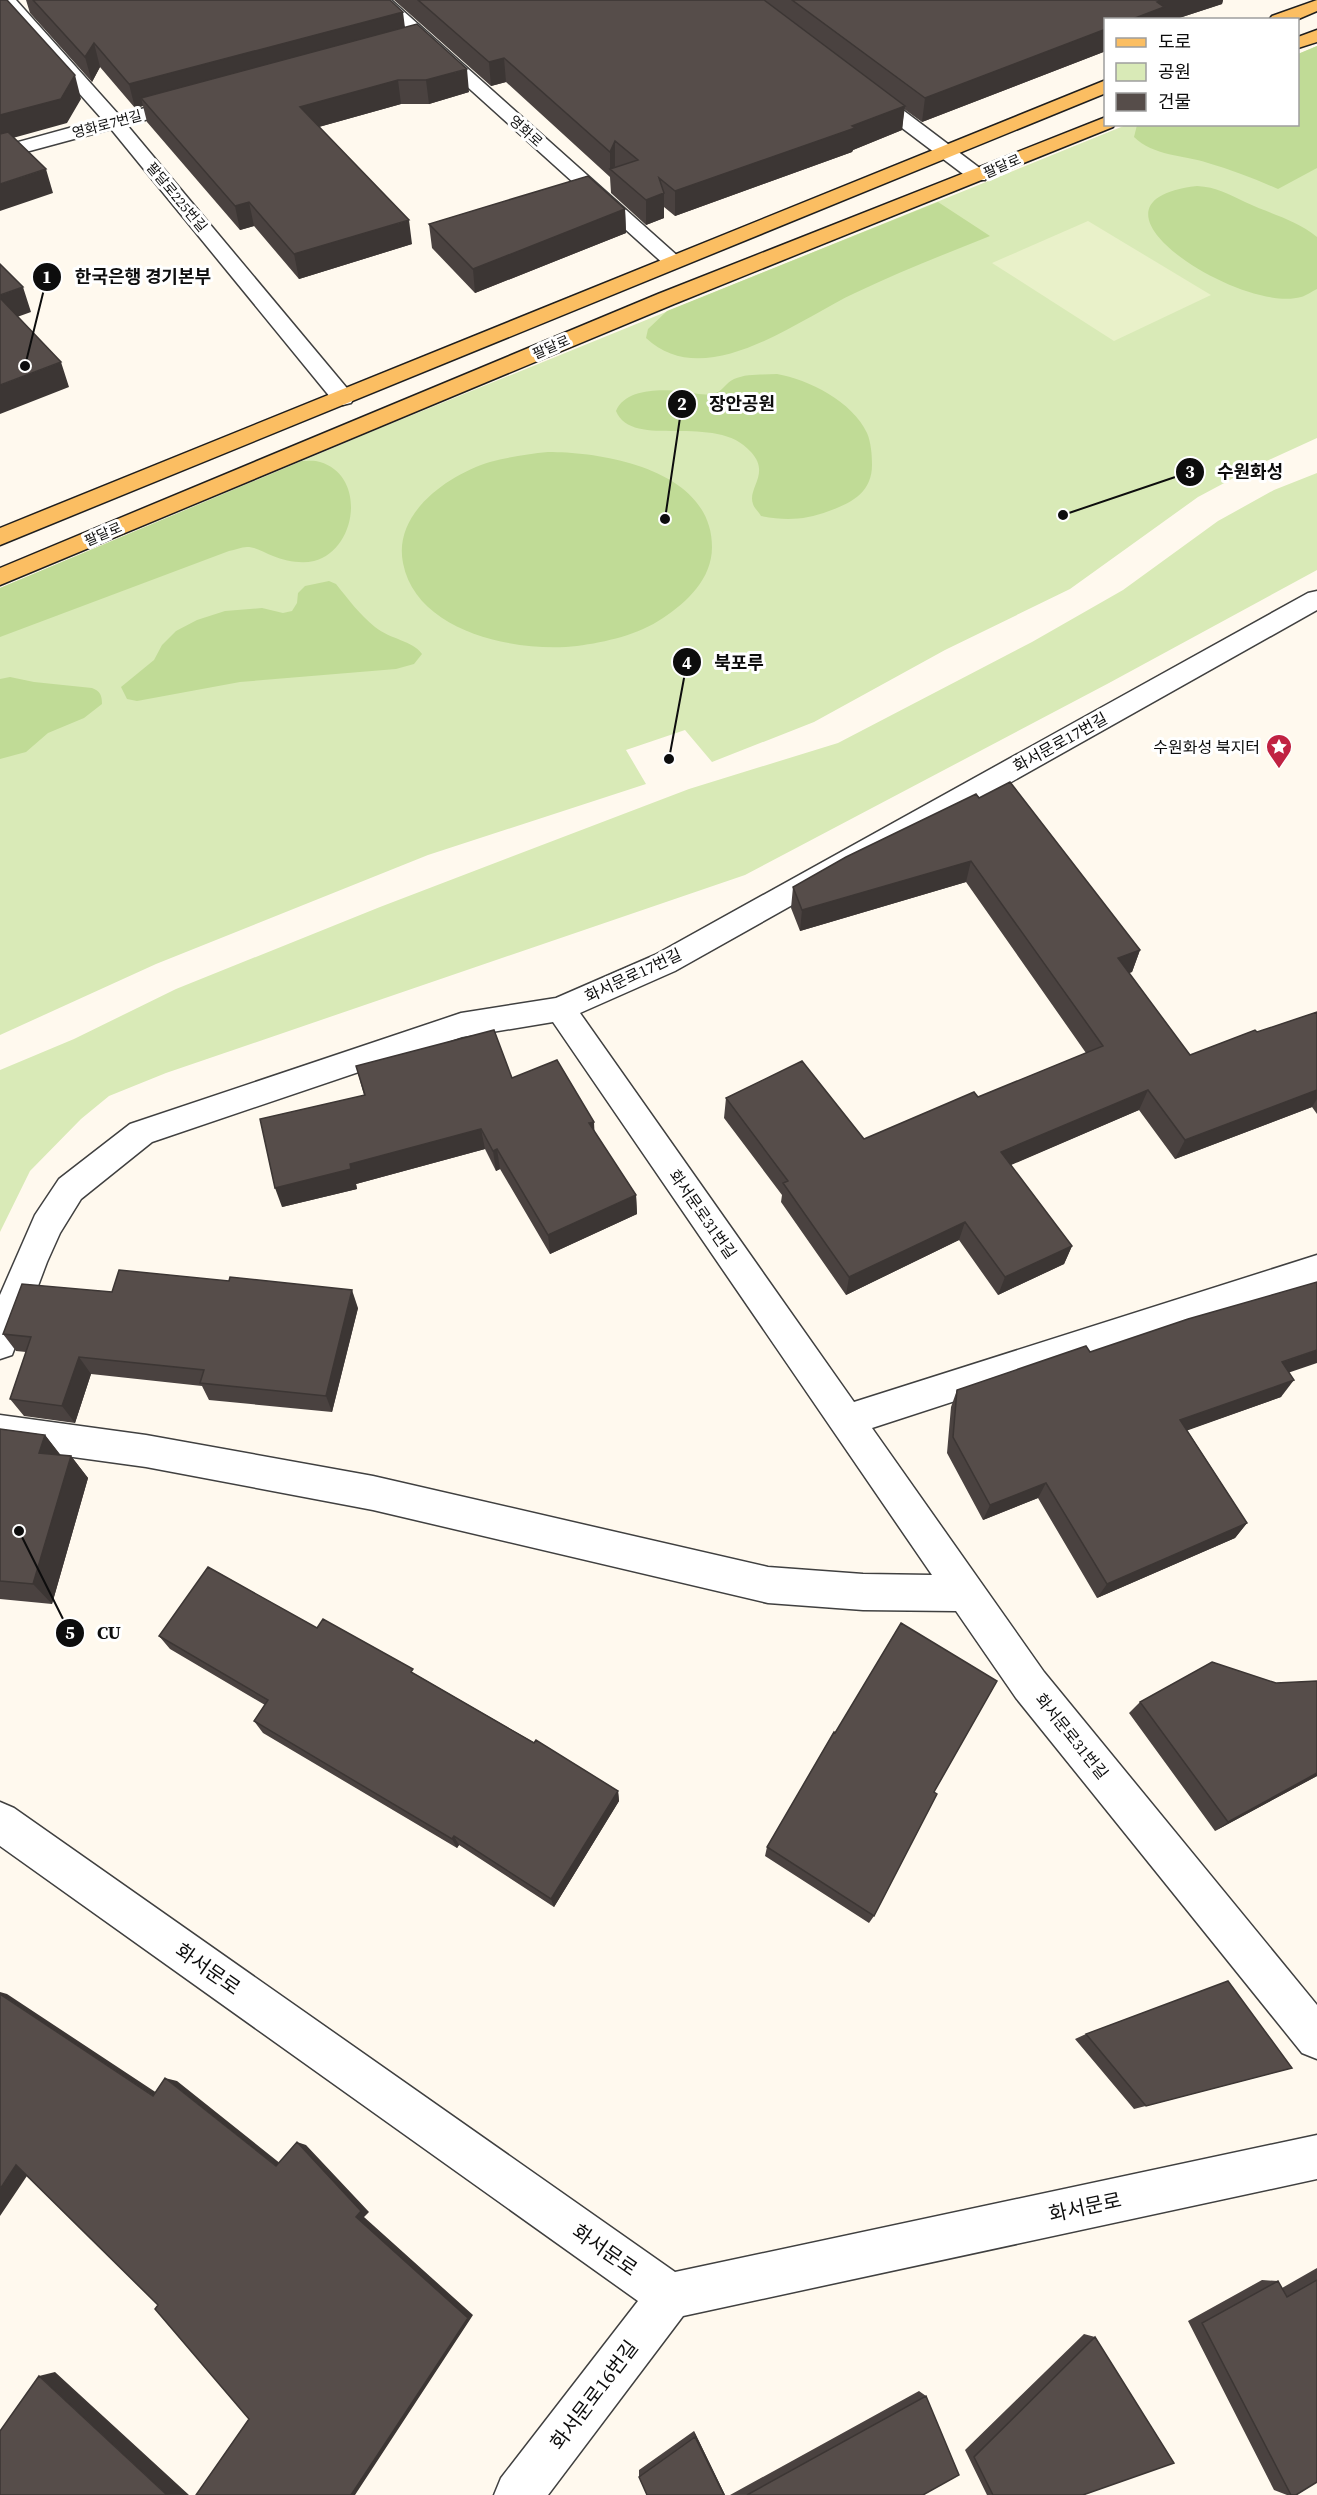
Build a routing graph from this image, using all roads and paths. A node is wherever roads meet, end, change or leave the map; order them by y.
1 (380, 0) edge
2 (1317, 5) edge
3 (13, 7) edge
4 (1283, 18) edge
5 (1317, 35) edge
6 (423, 39) junction
7 (1299, 43) edge
8 (400, 45) edge
9 (849, 79) edge
10 (1104, 87) edge
11 (206, 98) edge
12 (115, 122) junction
13 (1104, 124) edge
14 (945, 152) junction
15 (0, 153) edge
16 (978, 176) junction
17 (673, 262) junction
18 (343, 398) junction
19 (0, 537) edge
20 (0, 577) edge
21 (1317, 599) edge
22 (560, 1009) junction
23 (1317, 1269) edge
24 (0, 1344) edge
25 (847, 1420) junction
26 (0, 1431) edge
27 (964, 1593) junction
28 (0, 1822) edge
29 (1317, 2038) edge
30 (1317, 2157) edge
31 (670, 2296) junction
32 (518, 2495) edge

1 - 6 street, 영화로
2 - 4 main road
3 - 12 street, 팔달로225번길
5 - 7 main road
6 - 8 street
6 - 17 street, 영화로
9 - 14 street
10 - 14 main road, 팔달로
11 - 12 street, 영화로7번길
12 - 15 street, 영화로7번길
12 - 18 street, 팔달로225번길
13 - 16 main road, 팔달로
14 - 16 street
14 - 17 main road, 팔달로
16 - 20 main road, 팔달로
17 - 18 main road, 팔달로
18 - 19 main road, 팔달로
21 - 22 street, 화서문로17번길
22 - 24 street, 화서문로17번길
22 - 25 street, 화서문로31번길
23 - 25 street
25 - 27 street, 화서문로31번길
26 - 27 street
27 - 29 street, 화서문로31번길
28 - 31 street, 화서문로
30 - 31 street, 화서문로
31 - 32 street, 화서문로16번길

